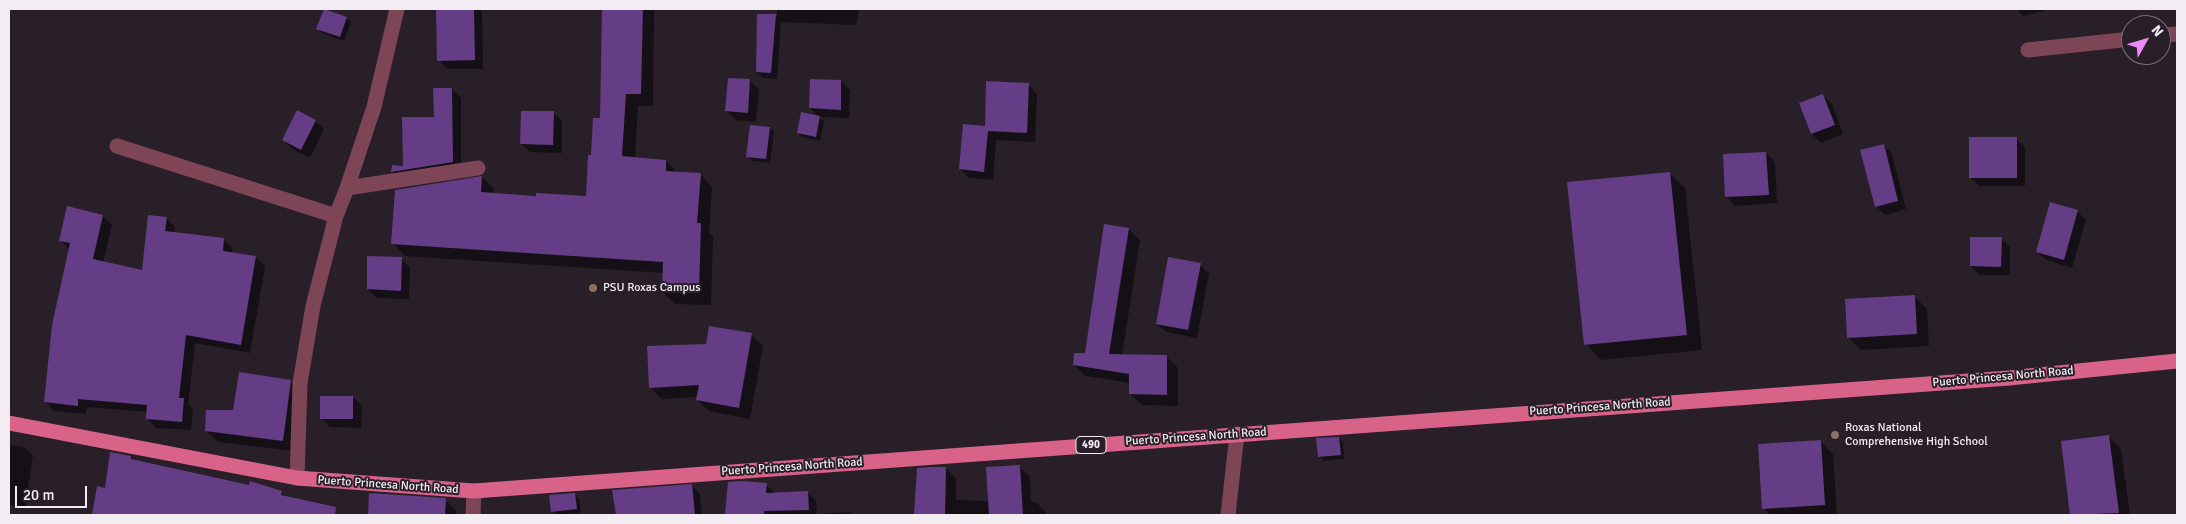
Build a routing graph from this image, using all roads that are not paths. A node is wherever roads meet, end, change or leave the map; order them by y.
1 (397, 9) edge
2 (2121, 40) edge
3 (2028, 50) dead end
4 (117, 146) dead end
5 (478, 168) dead end
6 (348, 188) junction
7 (336, 216) junction
8 (2177, 362) edge
9 (9, 423) edge
10 (1237, 434) junction
11 (297, 478) junction
12 (474, 491) junction
13 (473, 515) edge
14 (1228, 515) edge

1 - 6 street
2 - 3 street
4 - 7 street
5 - 6 street
6 - 7 street
7 - 11 street
8 - 10 main road, Puerto Princesa North Road / 490
9 - 11 main road, Puerto Princesa North Road / 490
10 - 12 main road, Puerto Princesa North Road / 490
10 - 14 street
11 - 12 main road, Puerto Princesa North Road / 490
12 - 13 street

